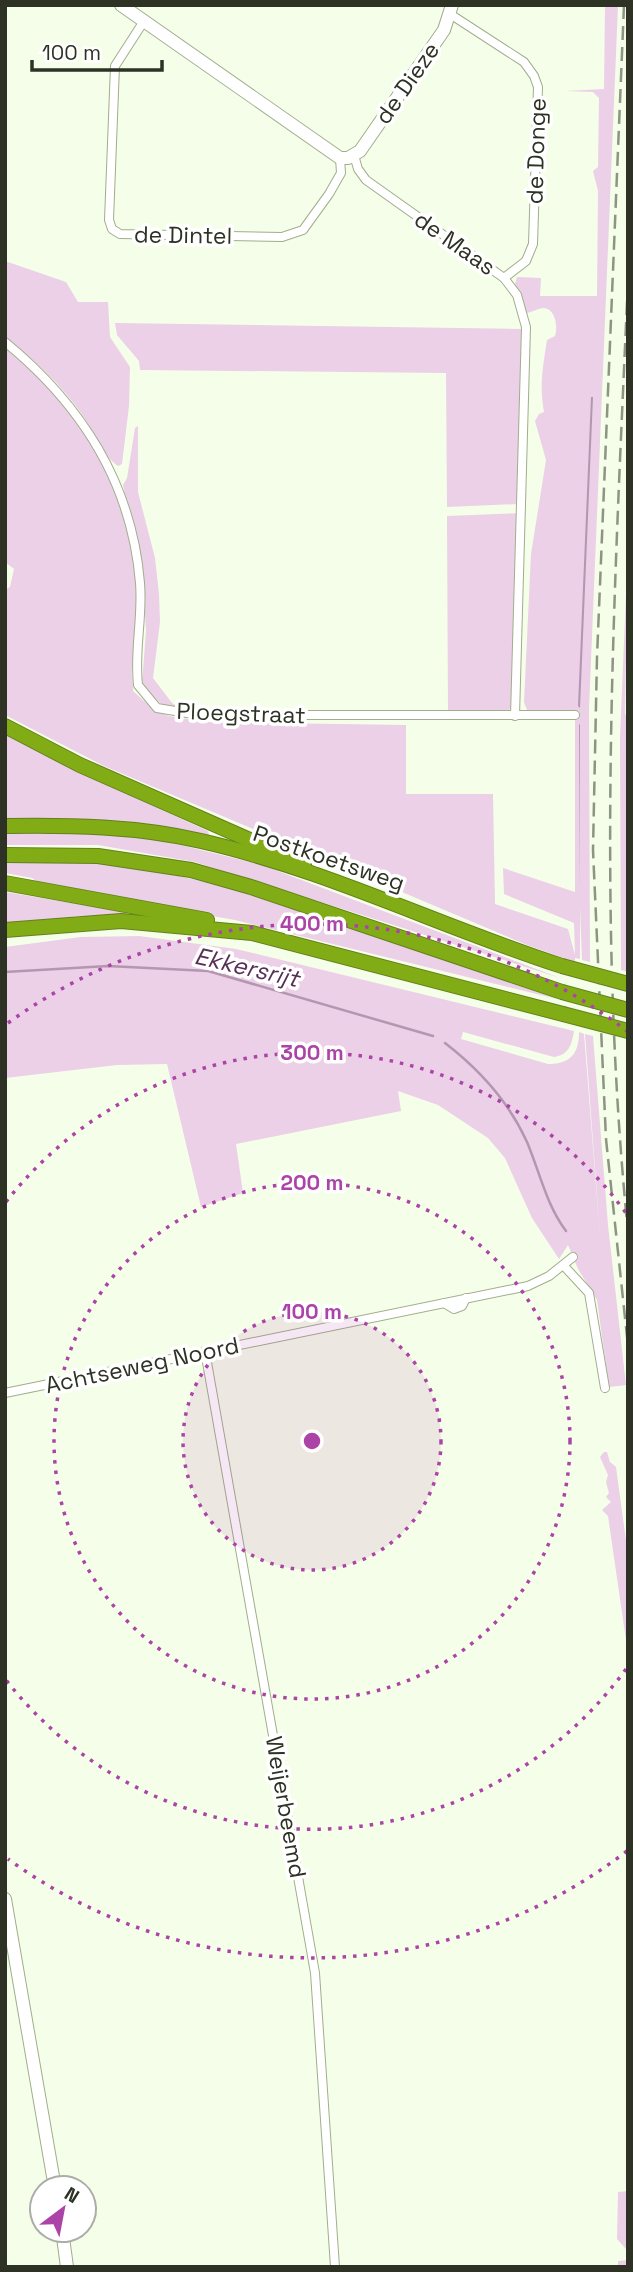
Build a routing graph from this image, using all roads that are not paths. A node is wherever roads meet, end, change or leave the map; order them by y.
1 (121, 5) edge
2 (451, 9) edge
3 (144, 21) junction
4 (354, 155) junction
5 (340, 158) junction
6 (504, 278) junction
7 (5, 342) edge
8 (575, 715) dead end
9 (515, 716) junction
10 (5, 726) edge
11 (5, 827) edge
12 (5, 855) edge
13 (5, 883) edge
14 (342, 884) junction
15 (5, 930) edge
16 (252, 933) junction
17 (628, 984) edge
18 (628, 1010) edge
19 (628, 1031) edge
20 (573, 1257) dead end
21 (564, 1266) junction
22 (205, 1351) junction
23 (605, 1388) dead end
24 (5, 1393) edge
25 (5, 1899) edge
26 (53, 2174) edge
27 (64, 2244) edge
28 (67, 2267) edge
29 (335, 2267) edge

1 - 3 street
2 - 4 street, de Dieze
2 - 6 street, de Donge
3 - 5 street
3 - 5 street, de Dintel
4 - 5 street
4 - 6 street, de Maas
6 - 9 street, de Maas
7 - 9 street, Ploegstraat
8 - 9 street, Ploegstraat
10 - 14 highway
11 - 14 highway, Postkoetsweg
12 - 18 highway, bridge
13 - 16 highway
14 - 17 highway, Postkoetsweg, bridge
15 - 16 highway
16 - 19 highway, bridge
20 - 21 street, Achtseweg Noord
21 - 22 street, Achtseweg Noord
21 - 23 street
22 - 24 street, Achtseweg Noord
22 - 29 street, Weijerbeemd
25 - 26 street
27 - 28 street

